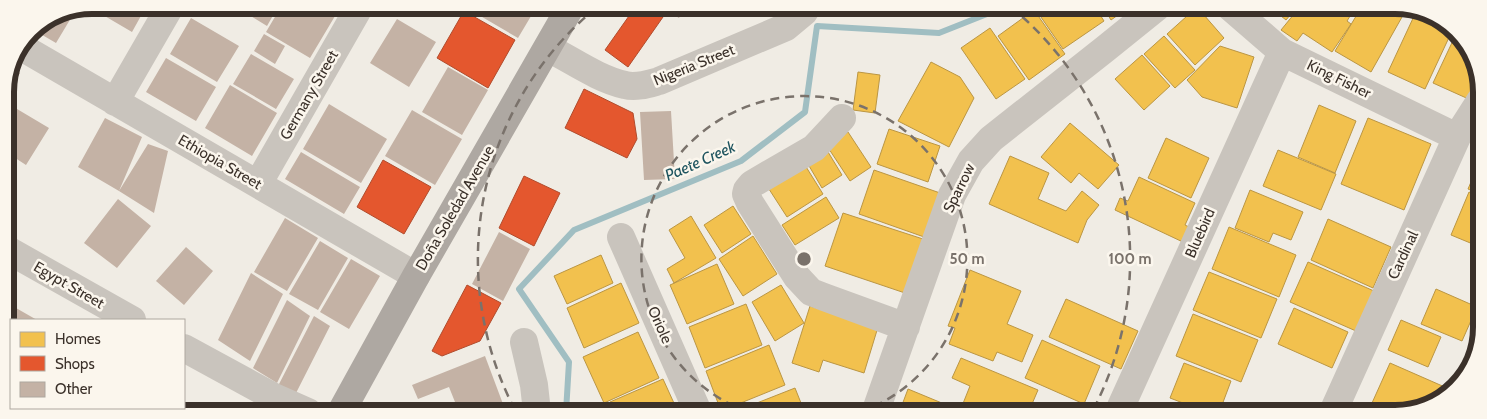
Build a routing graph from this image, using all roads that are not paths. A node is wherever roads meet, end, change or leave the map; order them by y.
1 (166, 14) edge
2 (355, 14) edge
3 (567, 14) edge
4 (802, 14) edge
5 (1148, 14) edge
6 (1237, 14) edge
7 (548, 48) junction
8 (26, 50) edge
9 (1282, 52) junction
10 (115, 102) junction
11 (1473, 112) edge
12 (842, 118) dead end
13 (1457, 137) junction
14 (258, 184) junction
15 (621, 237) dead end
16 (14, 254) edge
17 (416, 276) junction
18 (130, 319) edge
19 (906, 327) junction
20 (524, 342) dead end
21 (185, 349) edge
22 (293, 405) edge
23 (345, 405) edge
24 (536, 405) edge
25 (695, 405) edge
26 (878, 405) edge
27 (1122, 405) edge
28 (1336, 405) edge

1 - 10 street
2 - 14 street, Germany Street
3 - 7 main road, Doña Soledad Avenue
4 - 7 street, Nigeria Street
5 - 19 street, Sparrow
6 - 9 street, King Fisher
7 - 17 main road, Doña Soledad Avenue
8 - 10 street, Ethiopia Street
9 - 13 street, King Fisher
9 - 27 street, Bluebird
10 - 14 street, Ethiopia Street
11 - 13 street, Cardinal
12 - 19 street
13 - 28 street, Cardinal
14 - 17 street, Ethiopia Street
15 - 25 street, Oriole
16 - 18 street, Egypt Street
17 - 23 main road, Doña Soledad Avenue
19 - 26 street, Sparrow
20 - 24 street
21 - 22 street

